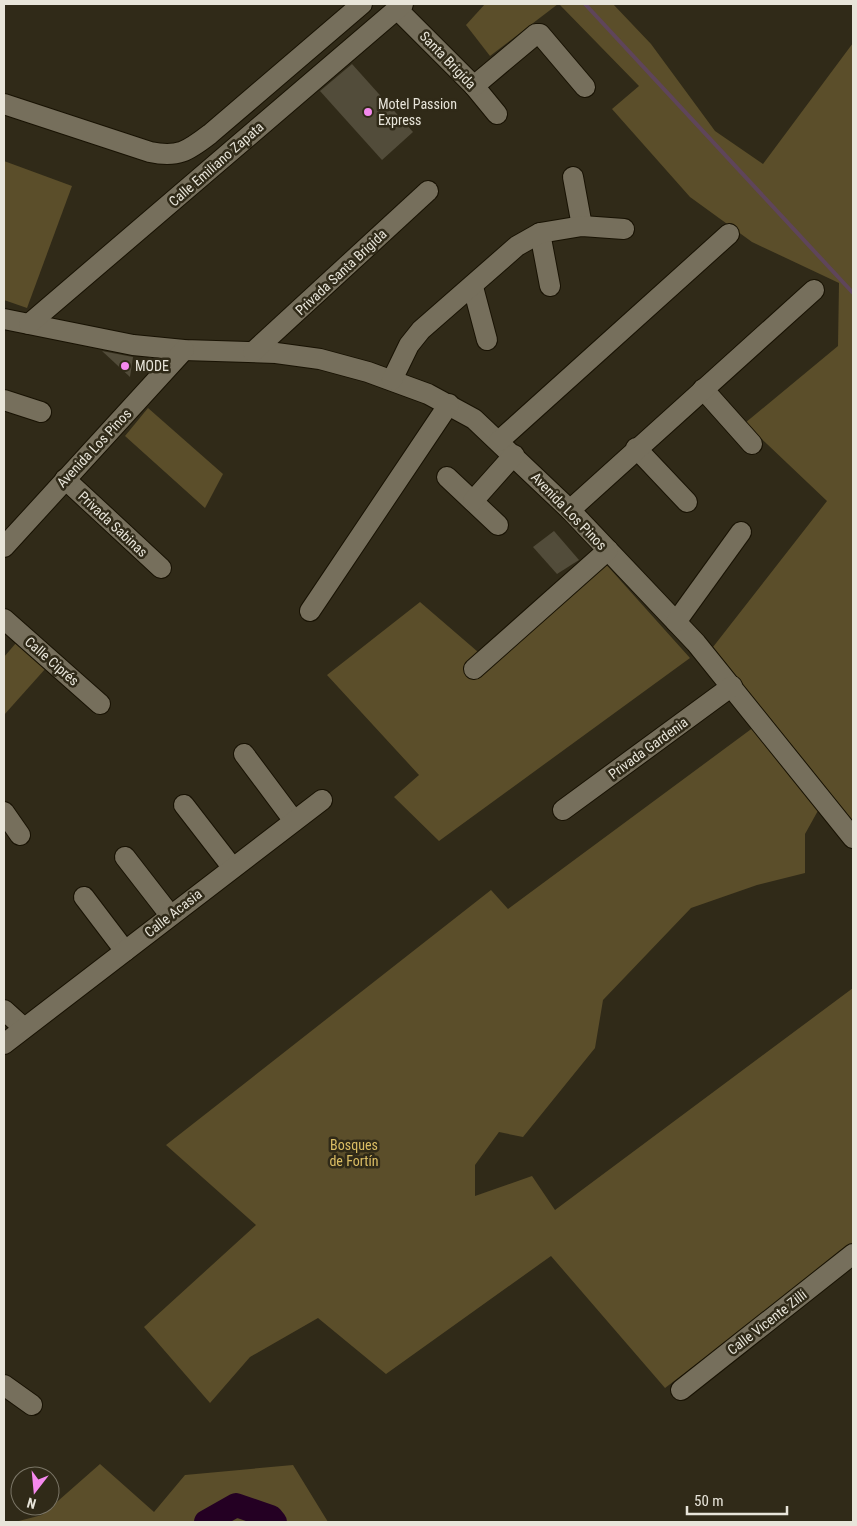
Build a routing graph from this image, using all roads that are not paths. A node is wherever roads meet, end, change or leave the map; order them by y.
1 (362, 4) edge
2 (400, 6) edge
3 (474, 86) junction
4 (586, 87) dead end
5 (4, 104) edge
6 (497, 114) dead end
7 (573, 177) dead end
8 (428, 191) dead end
9 (582, 226) junction
10 (624, 229) dead end
11 (540, 234) junction
12 (729, 234) dead end
13 (550, 286) dead end
14 (472, 287) junction
15 (814, 290) dead end
16 (4, 319) edge
17 (29, 324) junction
18 (487, 340) dead end
19 (184, 350) junction
20 (253, 352) junction
21 (392, 380) junction
22 (703, 389) junction
23 (4, 400) edge
24 (448, 404) junction
25 (41, 412) dead end
26 (499, 441) junction
27 (752, 444) dead end
28 (636, 448) junction
29 (514, 455) junction
30 (447, 477) dead end
31 (65, 479) junction
32 (473, 501) junction
33 (687, 502) dead end
34 (570, 510) junction
35 (498, 525) dead end
36 (741, 532) dead end
37 (4, 547) edge
38 (608, 550) junction
39 (161, 568) dead end
40 (310, 612) dead end
41 (4, 619) edge
42 (676, 622) junction
43 (474, 669) dead end
44 (732, 686) junction
45 (100, 704) dead end
46 (244, 754) dead end
47 (322, 800) dead end
48 (184, 805) dead end
49 (563, 810) dead end
50 (4, 812) edge
51 (294, 821) junction
52 (20, 835) dead end
53 (853, 838) edge
54 (125, 857) dead end
55 (232, 868) junction
56 (84, 897) dead end
57 (170, 915) junction
58 (125, 951) junction
59 (4, 1010) edge
60 (24, 1028) junction
61 (4, 1044) edge
62 (853, 1254) edge
63 (4, 1385) edge
64 (681, 1390) dead end
65 (32, 1406) dead end

1 - 5 street
2 - 3 street, Santa Brigida
2 - 17 street, Calle Emiliano Zapata
3 - 4 street
3 - 6 street, Santa Brigida
7 - 9 street
8 - 20 street, Privada Santa Brigida
9 - 10 street
9 - 11 street
11 - 13 street
11 - 14 street
12 - 26 street
14 - 18 street
14 - 21 street
15 - 22 street
16 - 17 street, Avenida Los Pinos
17 - 19 street, Avenida Los Pinos
19 - 20 street, Avenida Los Pinos
19 - 31 street, Avenida Los Pinos
20 - 21 street, Avenida Los Pinos
21 - 24 street, Avenida Los Pinos
22 - 27 street
22 - 28 street
23 - 25 street
24 - 26 street, Avenida Los Pinos
24 - 40 street
26 - 29 street, Avenida Los Pinos
28 - 33 street
28 - 34 street
29 - 32 street
29 - 34 street, Avenida Los Pinos
30 - 32 street
31 - 37 street, Avenida Los Pinos
31 - 39 street, Privada Sabinas
32 - 35 street
34 - 38 street, Avenida Los Pinos
36 - 42 street
38 - 42 street, Avenida Los Pinos
38 - 43 street
41 - 45 street, Calle Ciprés
42 - 44 street, Avenida Los Pinos
44 - 49 street, Privada Gardenia
44 - 53 street, Avenida Los Pinos
46 - 51 street
47 - 51 street, Calle Acasia
48 - 55 street
50 - 52 street
51 - 55 street, Calle Acasia
54 - 57 street
55 - 57 street, Calle Acasia
56 - 58 street
57 - 58 street, Calle Acasia
58 - 60 street, Calle Acasia
59 - 60 street
60 - 61 street, Calle Acasia
62 - 64 street, Calle Vicente Zilli
63 - 65 street

